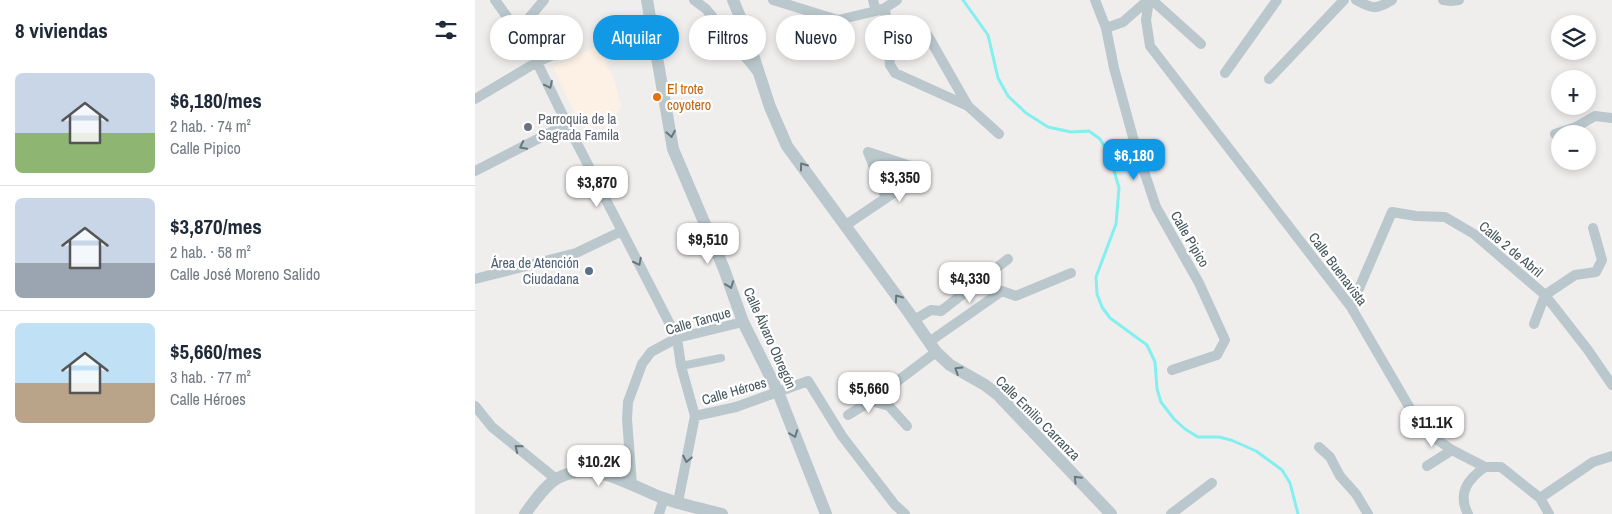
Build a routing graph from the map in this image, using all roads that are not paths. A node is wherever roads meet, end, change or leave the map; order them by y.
1 (495, 0) edge
2 (544, 0) edge
3 (647, 0) edge
4 (694, 0) edge
5 (733, 0) edge
6 (773, 0) edge
7 (873, 0) edge
8 (897, 0) edge
9 (1095, 0) edge
10 (1150, 0) edge
11 (1277, 0) edge
12 (1344, 0) edge
13 (1356, 0) edge
14 (1391, 0) edge
15 (1443, 0) edge
16 (1459, 0) edge
17 (881, 10) junction
18 (506, 15) edge
19 (531, 15) edge
20 (882, 15) edge
21 (1106, 28) junction
22 (931, 41) edge
23 (1201, 44) dead end
24 (542, 60) edge
25 (890, 60) edge
26 (537, 62) junction
27 (759, 73) junction
28 (1225, 73) dead end
29 (1269, 79) dead end
30 (475, 99) edge
31 (968, 106) junction
32 (1612, 118) edge
33 (567, 124) junction
34 (1581, 125) edge
35 (999, 134) dead end
36 (475, 170) edge
37 (886, 198) junction
38 (846, 225) junction
39 (1593, 228) dead end
40 (622, 232) junction
41 (1008, 259) dead end
42 (1071, 273) dead end
43 (475, 279) edge
44 (1545, 296) junction
45 (1351, 307) junction
46 (914, 320) junction
47 (743, 322) junction
48 (1534, 324) dead end
49 (677, 338) junction
50 (932, 347) junction
51 (721, 358) dead end
52 (681, 366) junction
53 (1172, 370) dead end
54 (862, 379) dead end
55 (1612, 385) edge
56 (778, 392) junction
57 (871, 401) junction
58 (475, 406) edge
59 (848, 415) dead end
60 (695, 416) junction
61 (907, 426) dead end
62 (1319, 446) dead end
63 (1452, 450) junction
64 (1612, 456) edge
65 (1427, 466) dead end
66 (1485, 467) junction
67 (556, 479) junction
68 (1212, 483) dead end
69 (632, 485) junction
70 (664, 498) junction
71 (1541, 498) junction
72 (678, 502) junction
73 (525, 514) edge
74 (659, 514) edge
75 (722, 514) edge
76 (826, 514) edge
77 (905, 514) edge
78 (1111, 514) edge
79 (1171, 514) edge
80 (1368, 514) edge
81 (1468, 514) edge
82 (1549, 514) edge

1 - 18 street
2 - 19 street
3 -> 47 street, Calle Álvaro Obregón
4 - 27 street
5 - 27 street, Calle Emilio Carranza
6 - 17 street
7 - 17 street
8 - 17 street
9 - 21 street, Calle Pipico
10 - 21 street
10 - 23 street
10 - 45 street, Calle Buenavista
11 - 28 street
12 - 29 street
13 - 14 street
15 - 16 street
17 - 20 street
21 - 53 street, Calle Pipico
22 - 31 street
24 - 26 street
25 - 31 street
26 - 30 street
26 -> 33 street
38 -> 27 street, Calle Emilio Carranza
31 - 35 street
32 - 34 street
33 -> 36 street
33 - 40 street
37 - 37 street
37 - 38 street
46 -> 38 street, Calle Emilio Carranza
39 - 44 street
40 - 43 street
40 -> 49 street
41 - 46 street
42 - 50 street
44 - 45 street, Calle 2 de Abril
44 - 48 street
44 - 55 street, Calle 2 de Abril
45 - 63 street, Calle Buenavista
46 - 50 street, Calle Emilio Carranza
47 - 49 street, Calle Tanque
47 - 56 street, Calle Álvaro Obregón
49 - 52 street
49 - 69 street, Calle Tanque
50 - 57 street
78 -> 50 street, Calle Emilio Carranza
51 - 52 street
52 - 60 street
54 - 57 street
56 - 60 street, Calle Héroes
56 -> 76 street, Calle Álvaro Obregón
56 - 77 street, Calle Héroes
57 - 59 street
57 - 61 street
67 -> 58 street
60 -> 72 street, Calle Héroes
62 - 80 street
63 - 65 street
63 - 66 street, Calle Buenavista
64 - 71 street
66 - 71 street, Calle Buenavista
66 - 81 street
67 - 69 street
67 - 73 street
68 - 79 street
69 - 70 street
70 - 72 street
70 - 74 street
71 - 82 street, Calle Buenavista
72 - 75 street

